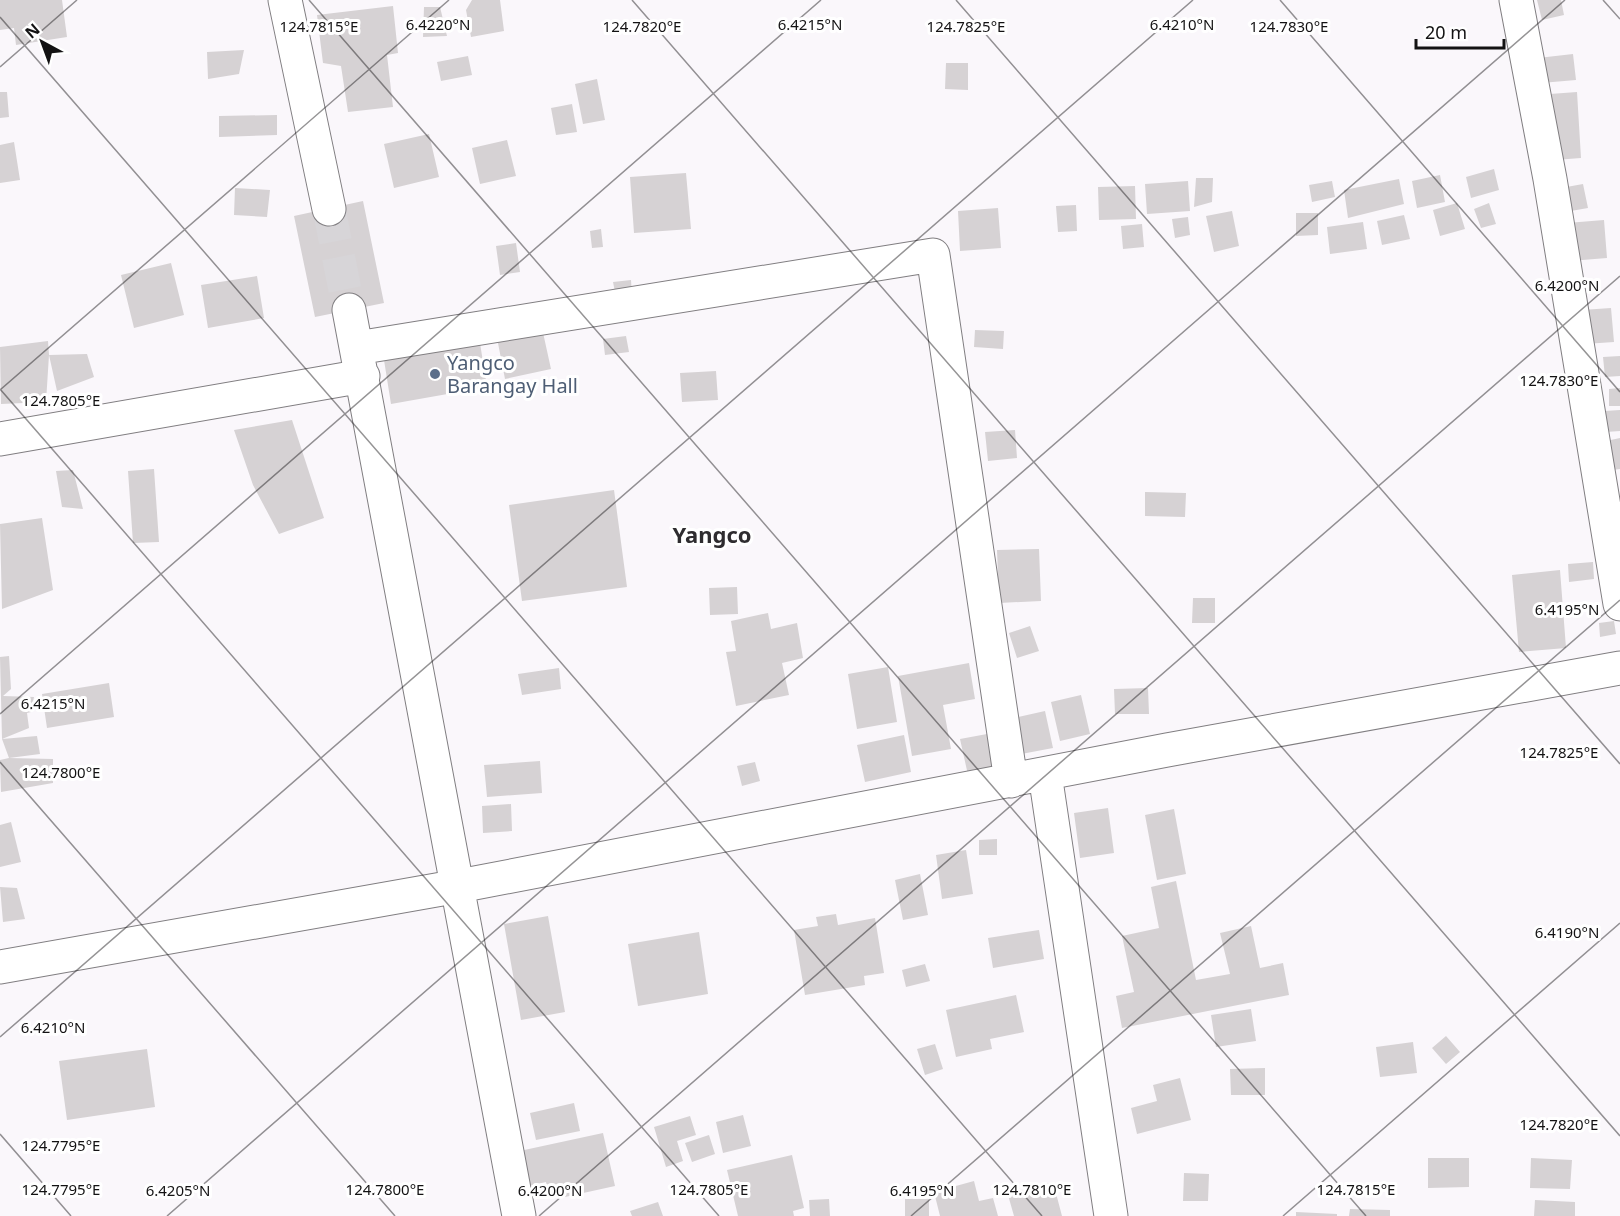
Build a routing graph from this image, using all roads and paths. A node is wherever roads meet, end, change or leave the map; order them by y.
1 (285, 0) edge
2 (1516, 0) edge
3 (328, 209) tunnel mouth
4 (350, 310) tunnel mouth
5 (360, 362) junction
6 (0, 439) edge
7 (1620, 604) edge
8 (1620, 668) edge
9 (1045, 774) junction
10 (1011, 781) junction
11 (459, 886) junction
12 (0, 967) edge
13 (519, 1216) edge
14 (1110, 1216) edge

1 - 3 street
2 - 7 street
4 - 5 street
5 - 6 street
5 - 10 street
5 - 11 street
8 - 9 street
9 - 10 street
9 - 14 street
10 - 11 street
11 - 12 street
11 - 13 street

